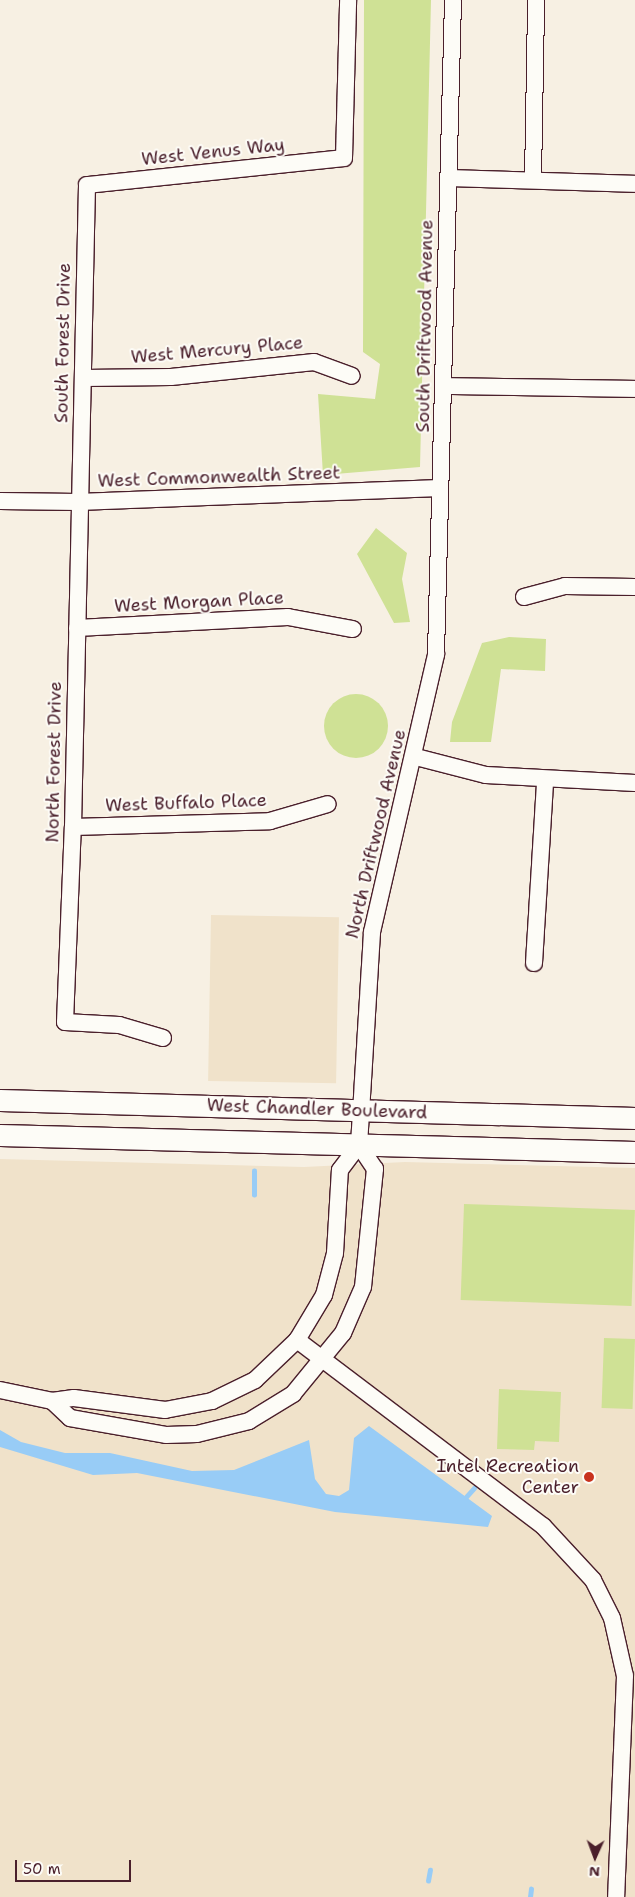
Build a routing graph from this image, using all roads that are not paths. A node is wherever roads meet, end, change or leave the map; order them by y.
1 (348, 0) edge
2 (453, 0) edge
3 (536, 0) edge
4 (449, 178) junction
5 (533, 179) junction
6 (635, 184) edge
7 (87, 185) joint
8 (352, 376) dead end
9 (83, 378) junction
10 (444, 386) junction
11 (635, 389) edge
12 (440, 488) junction
13 (0, 501) edge
14 (78, 502) junction
15 (635, 588) edge
16 (524, 597) dead end
17 (77, 628) junction
18 (353, 629) dead end
19 (436, 654) joint
20 (416, 757) junction
21 (545, 782) junction
22 (635, 783) edge
23 (328, 804) dead end
24 (73, 827) junction
25 (534, 963) dead end
26 (163, 1038) dead end
27 (0, 1100) edge
28 (361, 1110) junction
29 (635, 1118) edge
30 (0, 1135) edge
31 (359, 1144) junction
32 (635, 1152) edge
33 (297, 1340) junction
34 (325, 1361) junction
35 (0, 1390) edge
36 (52, 1401) junction
37 (616, 1897) edge

1 - 7 street, West Venus Way
2 - 4 street, South Driftwood Avenue
3 - 5 street
4 - 5 street
4 - 10 street, South Driftwood Avenue
5 - 6 street
7 - 9 street, South Forest Drive
8 - 9 street, West Mercury Place
9 - 14 street, South Forest Drive
10 - 11 street
10 - 12 street, South Driftwood Avenue
12 - 14 street, West Commonwealth Street
12 - 19 street, South Driftwood Avenue
13 - 14 street, West Commonwealth Street
14 - 17 street, North Forest Drive
15 - 16 street
17 - 18 street, West Morgan Place
17 - 24 street, North Forest Drive
19 - 20 street, North Driftwood Avenue
20 - 21 street
20 - 28 street, North Driftwood Avenue
21 - 22 street
21 - 25 street
23 - 24 street, West Buffalo Place
24 - 26 street, North Forest Drive
27 - 28 main road, West Chandler Boulevard
28 - 29 main road, West Chandler Boulevard
28 - 31 street, North Driftwood Avenue
30 - 31 main road, West Chandler Boulevard
31 - 32 main road, West Chandler Boulevard
31 - 33 street
31 - 34 street
33 - 34 street
33 - 36 street
34 - 36 street
34 - 37 street
35 - 36 street

